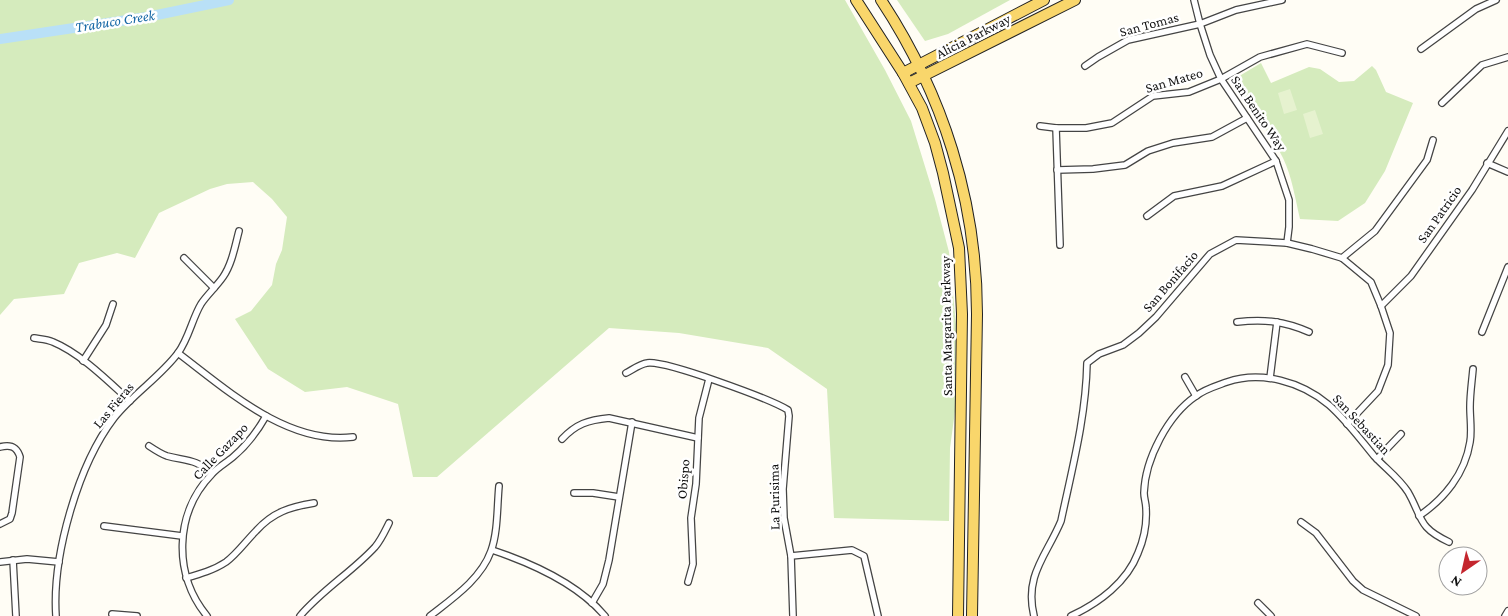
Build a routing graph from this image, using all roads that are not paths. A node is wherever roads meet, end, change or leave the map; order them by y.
1 (856, 0) edge
2 (881, 0) edge
3 (1044, 0) edge
4 (1076, 0) edge
5 (1194, 0) edge
6 (1282, 0) edge
7 (1496, 0) edge
8 (1200, 24) junction
9 (1422, 49) dead end
10 (1342, 53) dead end
11 (1508, 57) edge
12 (919, 64) junction
13 (1085, 66) dead end
14 (903, 73) junction
15 (925, 76) junction
16 (1221, 79) junction
17 (909, 83) junction
18 (1442, 103) dead end
19 (1247, 118) junction
20 (1040, 126) dead end
21 (1056, 128) junction
22 (1508, 130) edge
23 (1433, 140) dead end
24 (1276, 161) junction
25 (1487, 163) junction
26 (1057, 170) junction
27 (1508, 172) edge
28 (1147, 216) dead end
29 (239, 231) dead end
30 (1287, 243) junction
31 (1060, 245) dead end
32 (184, 258) dead end
33 (1342, 258) junction
34 (1508, 267) edge
35 (214, 288) junction
36 (113, 304) dead end
37 (1381, 306) junction
38 (1237, 322) dead end
39 (1277, 322) junction
40 (1309, 332) dead end
41 (1482, 332) dead end
42 (34, 338) dead end
43 (178, 353) junction
44 (83, 361) junction
45 (1473, 369) dead end
46 (626, 373) dead end
47 (1185, 378) dead end
48 (1270, 378) junction
49 (709, 379) junction
50 (1196, 396) junction
51 (130, 401) junction
52 (266, 416) junction
53 (632, 422) junction
54 (1347, 424) junction
55 (1401, 434) dead end
56 (353, 437) dead end
57 (698, 438) junction
58 (562, 440) dead end
59 (149, 446) dead end
60 (0, 447) edge
61 (1377, 459) junction
62 (212, 473) junction
63 (499, 486) dead end
64 (574, 493) dead end
65 (620, 496) junction
66 (314, 503) dead end
67 (1419, 516) junction
68 (1301, 522) dead end
69 (389, 523) dead end
70 (0, 524) edge
71 (104, 526) dead end
72 (182, 536) junction
73 (1449, 542) dead end
74 (492, 550) junction
75 (791, 556) junction
76 (13, 560) junction
77 (0, 562) edge
78 (59, 562) junction
79 (186, 578) junction
80 (688, 582) dead end
81 (592, 603) junction
82 (1258, 603) dead end
83 (1508, 611) edge
84 (112, 614) dead end
85 (205, 614) edge
86 (16, 616) edge
87 (56, 616) edge
88 (137, 616) edge
89 (196, 616) edge
90 (300, 616) edge
91 (430, 616) edge
92 (605, 616) edge
93 (793, 616) edge
94 (878, 616) edge
95 (958, 616) edge
96 (972, 616) edge
97 (1034, 616) edge
98 (1071, 616) edge
99 (1271, 616) edge
100 (1416, 616) edge
101 (1505, 616) edge

1 - 14 main road, Santa Margarita Parkway
2 - 12 main road, Santa Margarita Parkway
3 - 12 main road, Alicia Parkway
4 - 15 main road, Alicia Parkway
5 - 8 street, San Benito Way
6 - 8 street, San Tomas
7 - 9 street
8 - 13 street, San Tomas
8 - 16 street, San Benito Way
10 - 16 street, San Mateo
11 - 18 street
12 - 14 main road, Alicia Parkway
12 - 15 main road, Santa Margarita Parkway
14 - 17 main road, Santa Margarita Parkway
15 - 17 main road, Alicia Parkway
15 - 96 main road, Santa Margarita Parkway
16 - 19 street, San Benito Way
16 - 21 street, San Mateo
17 - 95 main road, Santa Margarita Parkway
19 - 24 street, San Benito Way
19 - 26 street
20 - 21 street, San Mateo
21 - 26 street
22 - 25 street, San Patricio
23 - 33 street
24 - 28 street
24 - 30 street, San Benito Way
25 - 27 street
25 - 37 street, San Patricio
26 - 31 street
29 - 35 street, Las Fieras
30 - 33 street, San Bonifacio
30 - 97 street, San Bonifacio
32 - 35 street
33 - 37 street, San Bonifacio
34 - 41 street
35 - 43 street, Las Fieras
36 - 44 street
37 - 54 street, San Bonifacio
38 - 39 street
39 - 40 street
39 - 48 street
42 - 44 street
43 - 51 street, Las Fieras
43 - 52 street
44 - 51 street
45 - 67 street
46 - 49 street
47 - 50 street
48 - 50 street, San Sebastian
48 - 54 street, San Sebastian
49 - 57 street, Obispo
49 - 75 street, La Purisima
50 - 98 street, San Sebastian
51 - 78 street, Las Fieras
52 - 56 street
52 - 62 street, Calle Gazapo
53 - 57 street
53 - 58 street
53 - 65 street
54 - 61 street, San Sebastian
55 - 61 street
57 - 80 street, Obispo
59 - 62 street
60 - 70 street
61 - 67 street, San Sebastian
62 - 72 street, Calle Gazapo
63 - 74 street
64 - 65 street
65 - 81 street
66 - 79 street
67 - 73 street, San Sebastian
68 - 100 street
69 - 90 street
71 - 72 street
72 - 79 street, Calle Gazapo
74 - 81 street
74 - 91 street
75 - 93 street, La Purisima
75 - 94 street
76 - 77 street
76 - 78 street
76 - 86 street
78 - 87 street, Las Fieras
79 - 85 street, Calle Gazapo
81 - 92 street
82 - 99 street
83 - 101 street
84 - 88 street
85 - 89 street

